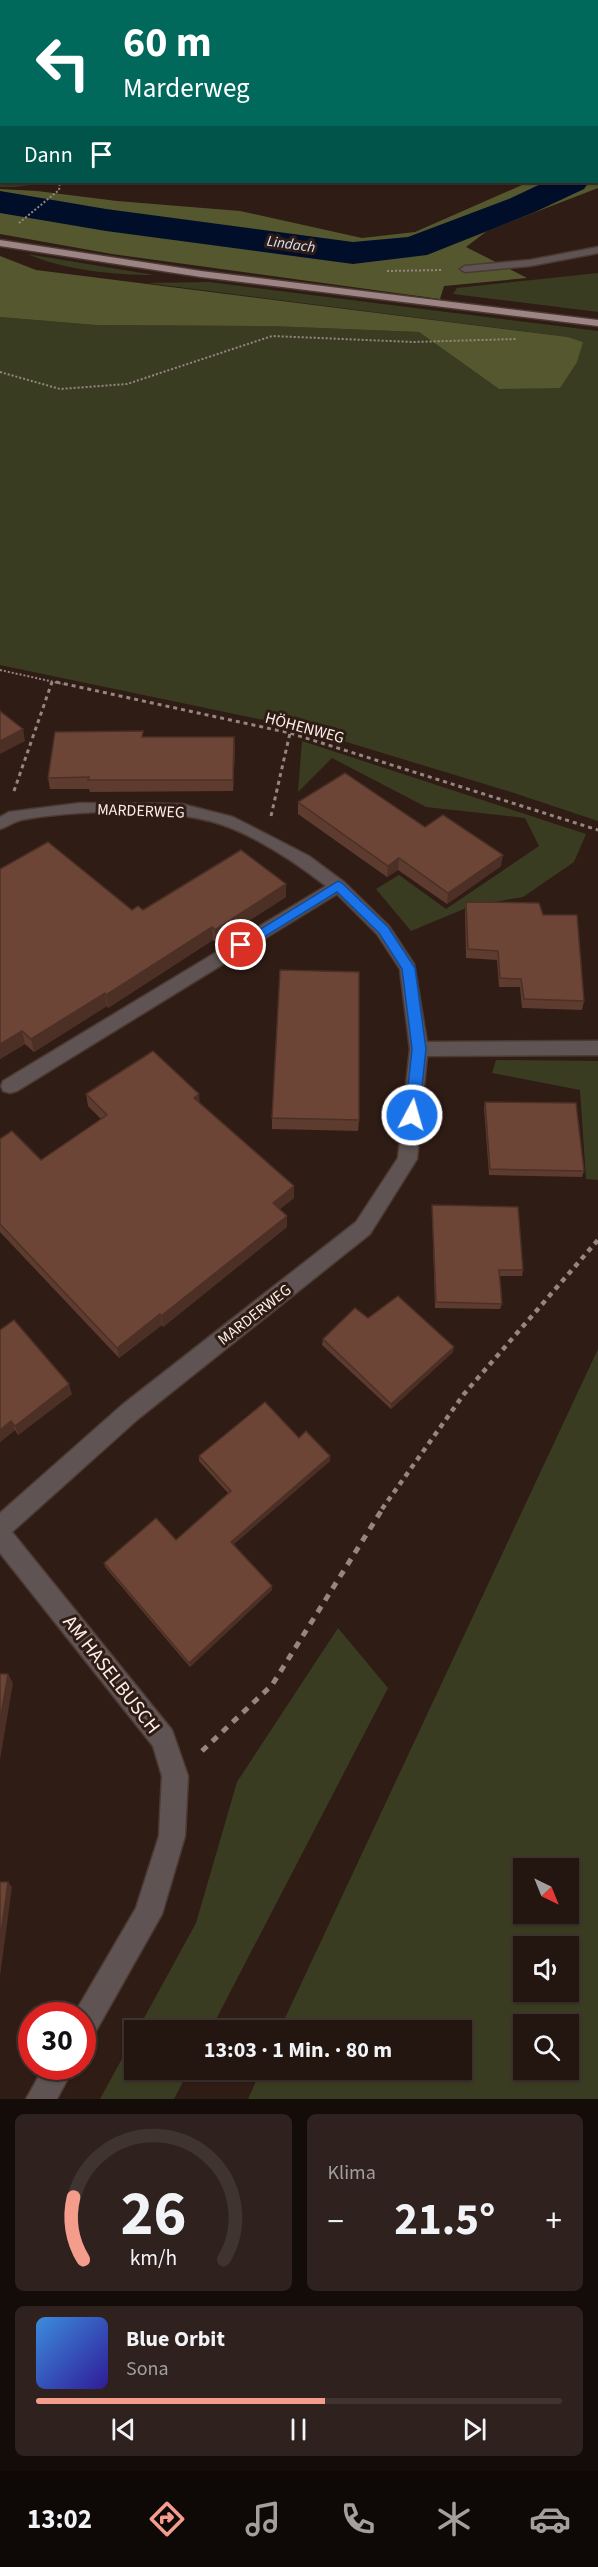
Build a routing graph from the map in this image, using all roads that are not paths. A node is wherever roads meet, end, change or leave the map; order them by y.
1 (0, 243) edge
2 (598, 250) edge
3 (465, 270) dead end
4 (598, 323) edge
5 (7, 820) edge
6 (338, 886) junction
7 (598, 1048) edge
8 (419, 1049) junction
9 (9, 1086) dead end
10 (0, 1528) edge
11 (0, 1535) edge
12 (96, 2004) edge
13 (52, 2080) edge
14 (41, 2099) edge

1 - 4 main road
2 - 3 street
5 - 6 street, MARDERWEG
6 - 8 street, MARDERWEG
6 - 9 street
7 - 8 street
8 - 10 street, MARDERWEG
11 - 12 street, AM HASELBUSCH
13 - 14 street

